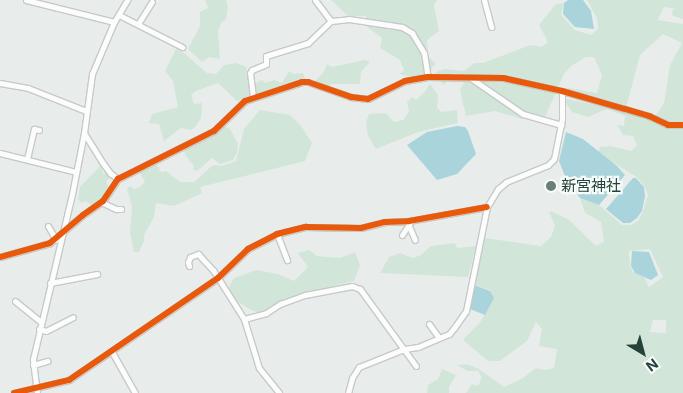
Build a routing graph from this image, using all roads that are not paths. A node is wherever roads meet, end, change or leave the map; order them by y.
1 (27, 0) edge
2 (127, 0) edge
3 (315, 0) edge
4 (484, 0) edge
5 (152, 2) dead end
6 (119, 14) junction
7 (330, 21) junction
8 (114, 22) junction
9 (138, 24) junction
10 (491, 27) dead end
11 (182, 48) dead end
12 (428, 77) junction
13 (472, 78) junction
14 (0, 83) edge
15 (562, 90) junction
16 (253, 97) junction
17 (86, 111) junction
18 (561, 125) junction
19 (683, 125) edge
20 (39, 130) dead end
21 (84, 133) junction
22 (0, 152) edge
23 (28, 160) junction
24 (76, 172) junction
25 (118, 179) junction
26 (101, 202) junction
27 (487, 207) junction
28 (121, 209) dead end
29 (410, 223) junction
30 (48, 226) dead end
31 (64, 231) junction
32 (277, 234) junction
33 (402, 235) dead end
34 (56, 240) junction
35 (415, 240) dead end
36 (0, 257) edge
37 (287, 260) dead end
38 (189, 266) dead end
39 (97, 274) dead end
40 (218, 278) junction
41 (50, 283) junction
42 (15, 301) dead end
43 (73, 316) dead end
44 (244, 320) junction
45 (41, 322) junction
46 (429, 324) dead end
47 (39, 329) junction
48 (440, 338) junction
49 (404, 349) junction
50 (112, 352) junction
51 (47, 361) dead end
52 (33, 365) junction
53 (416, 366) dead end
54 (36, 390) edge
55 (14, 393) edge
56 (135, 393) edge
57 (279, 393) edge
58 (348, 393) edge

1 - 8 street
2 - 6 street
3 - 7 street
4 - 10 street
5 - 9 street
6 - 8 street
6 - 9 street
7 - 12 street
7 - 16 street
8 - 17 street
9 - 11 street
12 - 13 street
12 - 16 street
13 - 15 street
13 - 18 street
14 - 17 street
15 - 18 street
15 - 19 street
16 - 25 street
17 - 21 street
18 - 27 street
20 - 23 street
21 - 24 street
21 - 25 street
22 - 23 street
23 - 24 street
24 - 31 street
25 - 26 street
26 - 28 street
26 - 31 street
27 - 29 street
27 - 48 street
29 - 32 street
29 - 33 street
29 - 35 street
30 - 34 street
31 - 34 street
31 - 41 street
32 - 37 street
32 - 40 street
34 - 36 street
38 - 40 street
39 - 41 street
40 - 44 street
40 - 50 street
41 - 45 street
42 - 45 street
43 - 47 street
44 - 49 street
44 - 57 street
45 - 47 street
46 - 48 street
47 - 52 street
48 - 49 street
49 - 53 street
49 - 58 street
50 - 54 street
50 - 56 street
51 - 52 street
52 - 54 street
54 - 55 street

